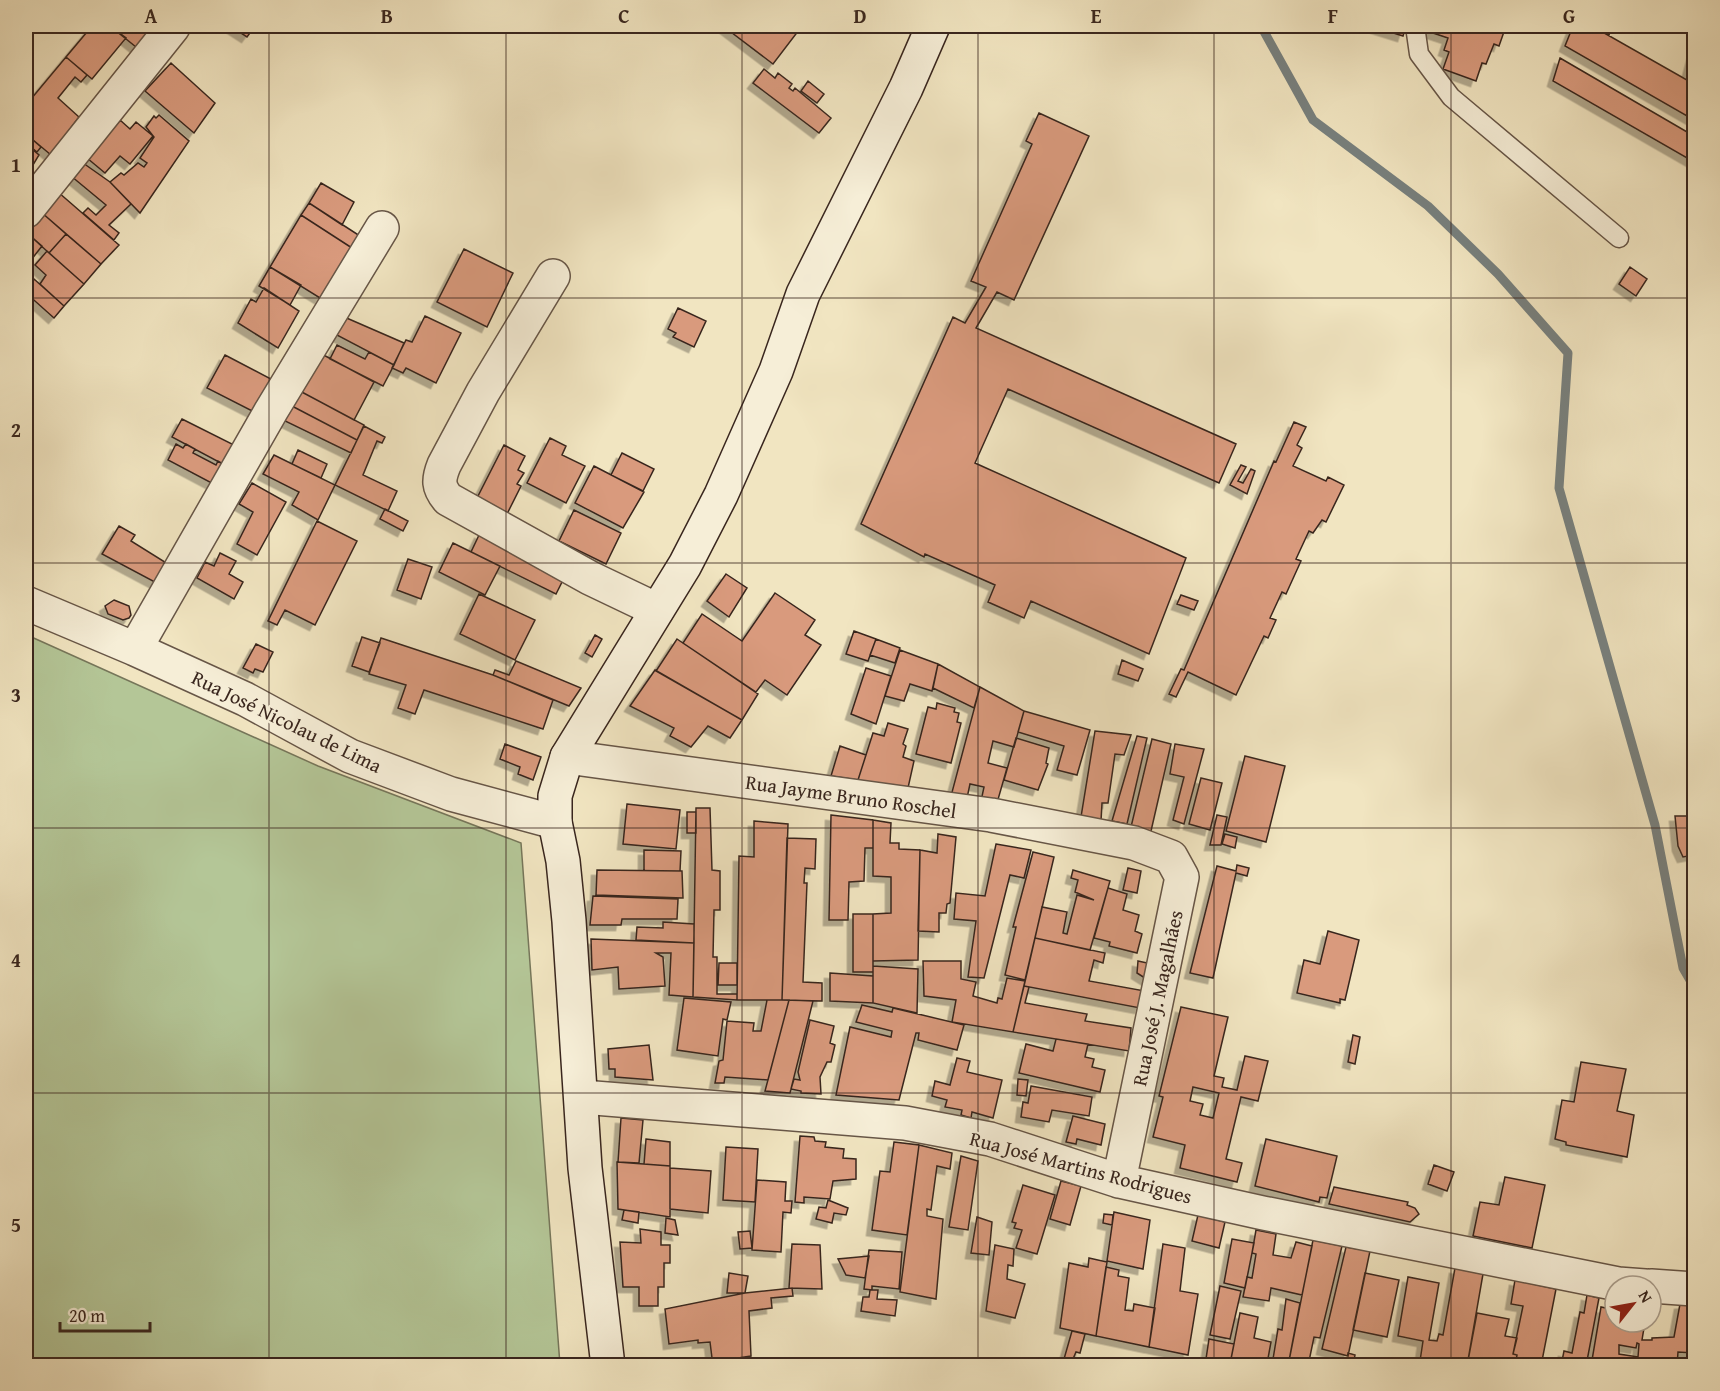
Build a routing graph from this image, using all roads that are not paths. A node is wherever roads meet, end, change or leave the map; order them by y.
1 (933, 26) edge
2 (1415, 26) edge
3 (172, 27) dead end
4 (26, 211) edge
5 (382, 228) dead end
6 (1619, 238) dead end
7 (553, 276) dead end
8 (26, 603) edge
9 (657, 610) junction
10 (135, 649) junction
11 (567, 757) junction
12 (555, 822) junction
13 (1134, 843) joint
14 (582, 1097) junction
15 (1119, 1180) junction
16 (1603, 1281) edge
17 (1663, 1287) edge
18 (1695, 1289) edge
19 (608, 1365) edge

1 - 9 street
2 - 6 lane
3 - 4 street
5 - 10 street
7 - 9 street
8 - 10 street, Rua José Nicolau de Lima
9 - 11 street
10 - 12 street, Rua José Nicolau de Lima
11 - 12 street
11 - 13 street, Rua Jayme Bruno Roschel
12 - 14 street
13 - 15 street, Rua José J. Magalhães
14 - 15 street, Rua José Martins Rodrigues
14 - 19 street
15 - 16 street, Rua José Martins Rodrigues
17 - 18 street

